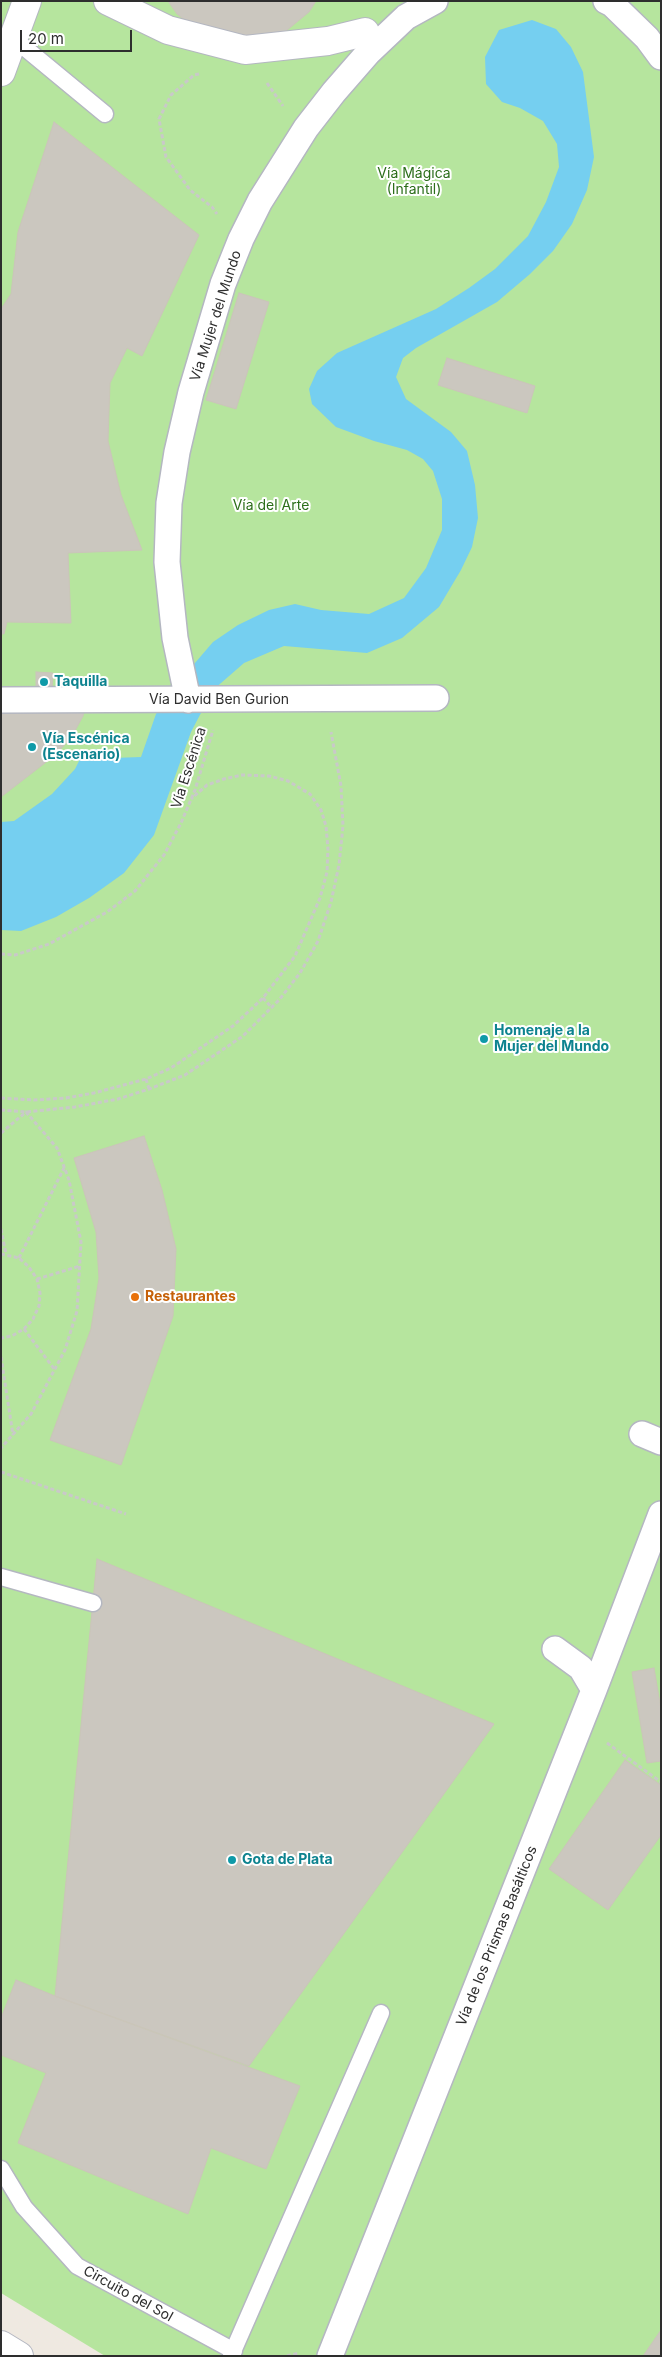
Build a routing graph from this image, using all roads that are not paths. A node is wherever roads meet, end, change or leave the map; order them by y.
1 (27, 1) edge
2 (108, 1) edge
3 (435, 1) edge
4 (606, 1) edge
5 (406, 17) junction
6 (365, 32) joint
7 (13, 38) junction
8 (661, 57) edge
9 (1, 72) edge
10 (105, 114) dead end
11 (436, 698) dead end
12 (1, 700) edge
13 (188, 700) junction
14 (661, 1514) edge
15 (1, 1577) edge
16 (93, 1603) dead end
17 (555, 1649) dead end
18 (594, 1690) junction
19 (381, 2013) dead end
20 (1, 2170) edge
21 (1, 2345) edge
22 (232, 2354) edge
23 (19, 2356) edge
24 (330, 2356) edge

1 - 7 street
2 - 6 street
3 - 5 street, Vía Mujer del Mundo
4 - 8 street
5 - 6 street
5 - 13 street, Vía Mujer del Mundo
7 - 9 street
7 - 10 lane
11 - 13 street, Vía David Ben Gurion
12 - 13 street, Vía David Ben Gurion
14 - 18 street, Vía de los Prismas Basálticos
15 - 16 lane
17 - 18 street
18 - 24 street, Vía de los Prismas Basálticos
19 - 22 lane
20 - 22 lane, Circuito del Sol
21 - 23 street

